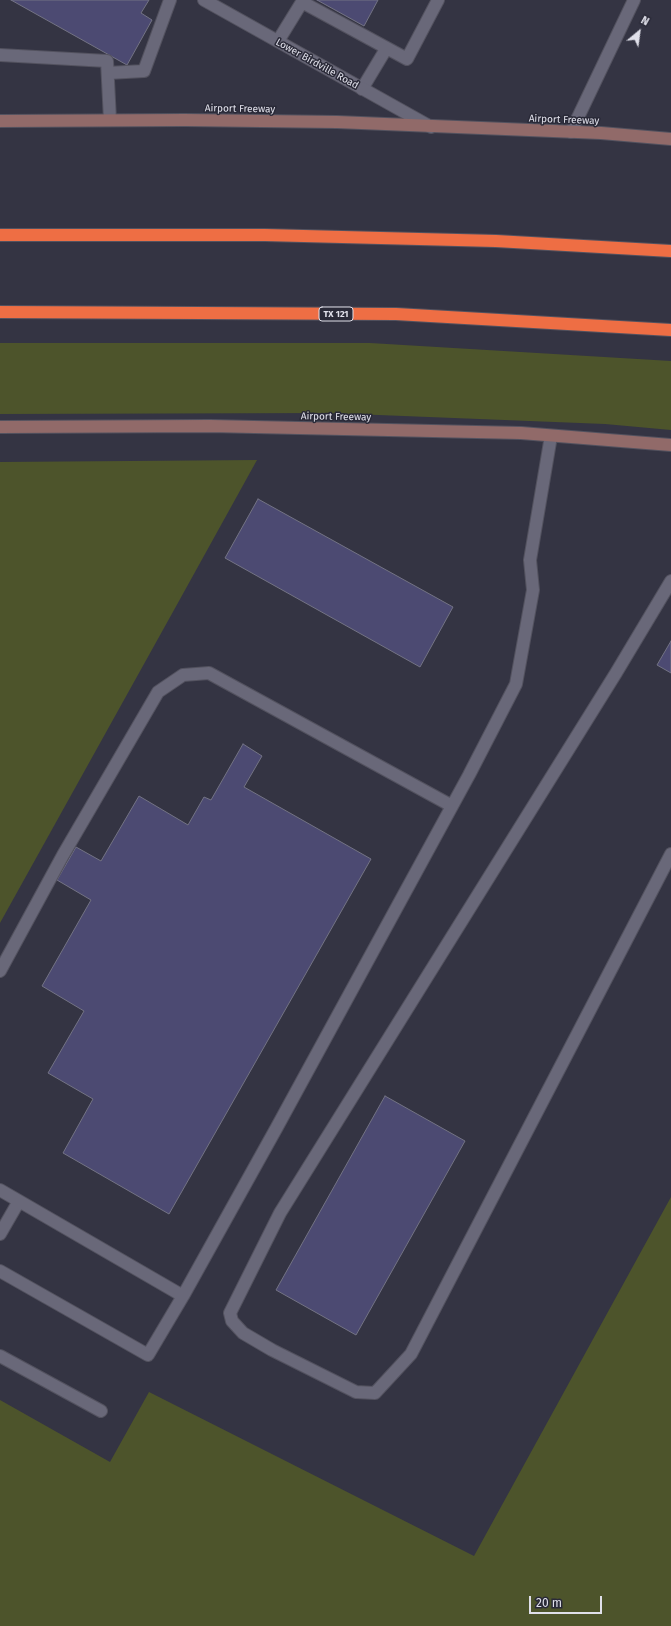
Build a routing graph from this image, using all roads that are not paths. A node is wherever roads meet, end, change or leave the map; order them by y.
1 (170, 0) edge
2 (204, 0) edge
3 (438, 0) edge
4 (634, 0) edge
5 (278, 41) junction
6 (386, 49) junction
7 (0, 55) edge
8 (108, 73) junction
9 (362, 89) junction
10 (110, 120) junction
11 (0, 122) edge
12 (431, 127) junction
13 (571, 132) junction
14 (671, 138) edge
15 (0, 235) edge
16 (671, 251) edge
17 (0, 312) edge
18 (671, 330) edge
19 (0, 427) edge
20 (551, 436) junction
21 (671, 445) edge
22 (671, 581) edge
23 (452, 806) junction
24 (671, 854) edge
25 (0, 971) edge
26 (0, 1190) edge
27 (19, 1201) junction
28 (0, 1234) edge
29 (0, 1271) edge
30 (183, 1296) junction
31 (0, 1356) edge
32 (101, 1411) dead end

1 - 8 street
2 - 5 street, Lower Birdville Road
3 - 6 street
4 - 13 street
5 - 6 street
5 - 9 street, Lower Birdville Road
6 - 9 street
7 - 8 street
8 - 10 street
9 - 12 street, Lower Birdville Road
10 - 11 main road, Airport Freeway
10 - 12 main road, Airport Freeway
12 - 13 main road, Airport Freeway
13 - 14 main road, Airport Freeway
15 - 16 highway
17 - 18 highway, TX 121
19 - 20 main road, Airport Freeway
20 - 21 main road, Airport Freeway
20 - 23 street
22 - 24 street
23 - 25 street
23 - 30 street
26 - 27 street
27 - 28 street
27 - 30 street
29 - 30 street
31 - 32 street

